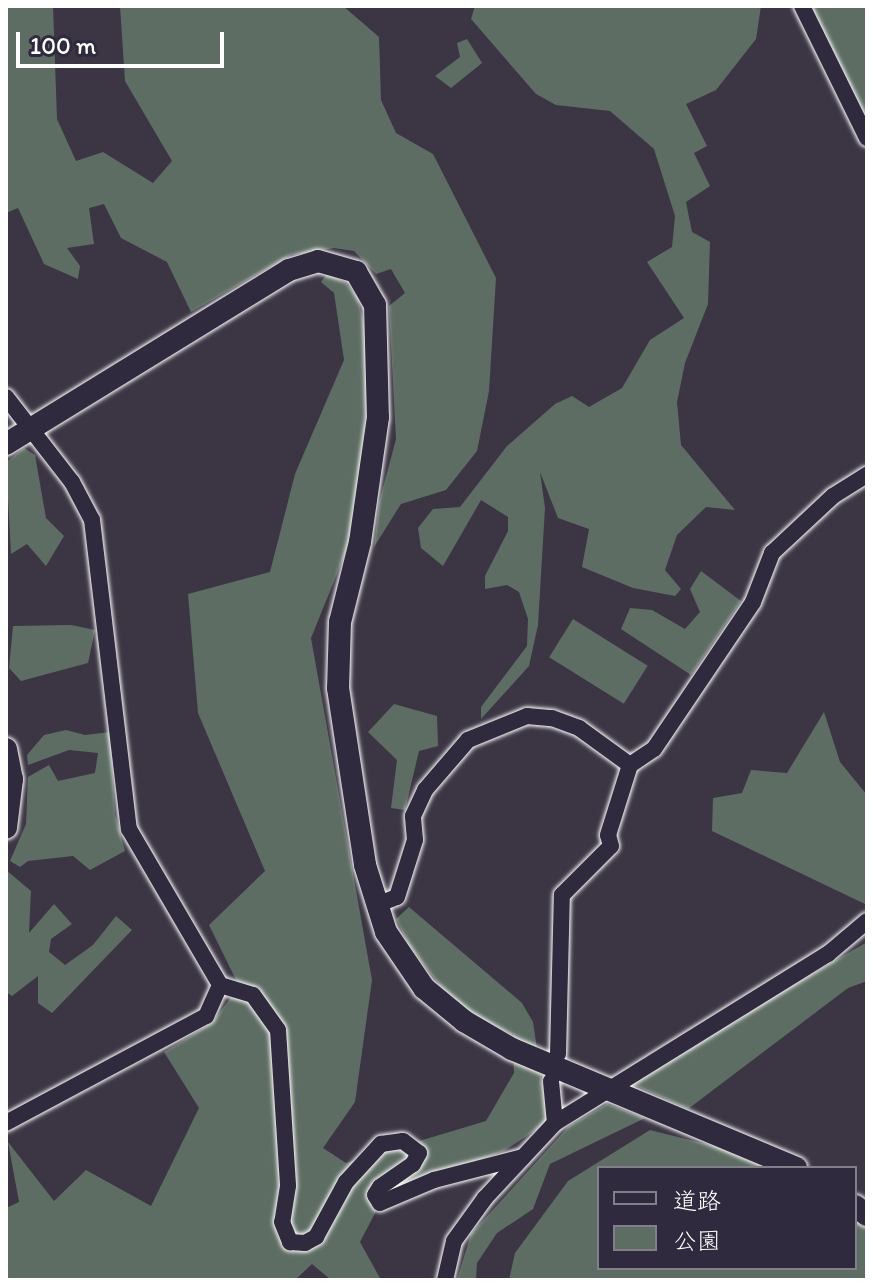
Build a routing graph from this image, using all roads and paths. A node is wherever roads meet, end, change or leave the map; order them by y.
1 (802, 6) edge
2 (867, 138) edge
3 (6, 397) edge
4 (31, 428) junction
5 (6, 444) edge
6 (867, 475) edge
7 (6, 749) edge
8 (630, 765) junction
9 (6, 828) edge
10 (376, 905) junction
11 (867, 921) edge
12 (220, 985) junction
13 (558, 1054) dead end
14 (551, 1081) dead end
15 (614, 1091) junction
16 (6, 1123) edge
17 (555, 1123) junction
18 (523, 1157) junction
19 (791, 1166) edge
20 (445, 1280) edge

1 - 2 street
3 - 4 street
4 - 5 street
4 - 10 street
4 - 12 street
6 - 8 street
7 - 9 street
8 - 10 street
8 - 13 street
10 - 15 street
11 - 15 street
12 - 16 street
12 - 18 street
14 - 17 street
15 - 17 street
15 - 19 street
17 - 18 street
18 - 20 street

